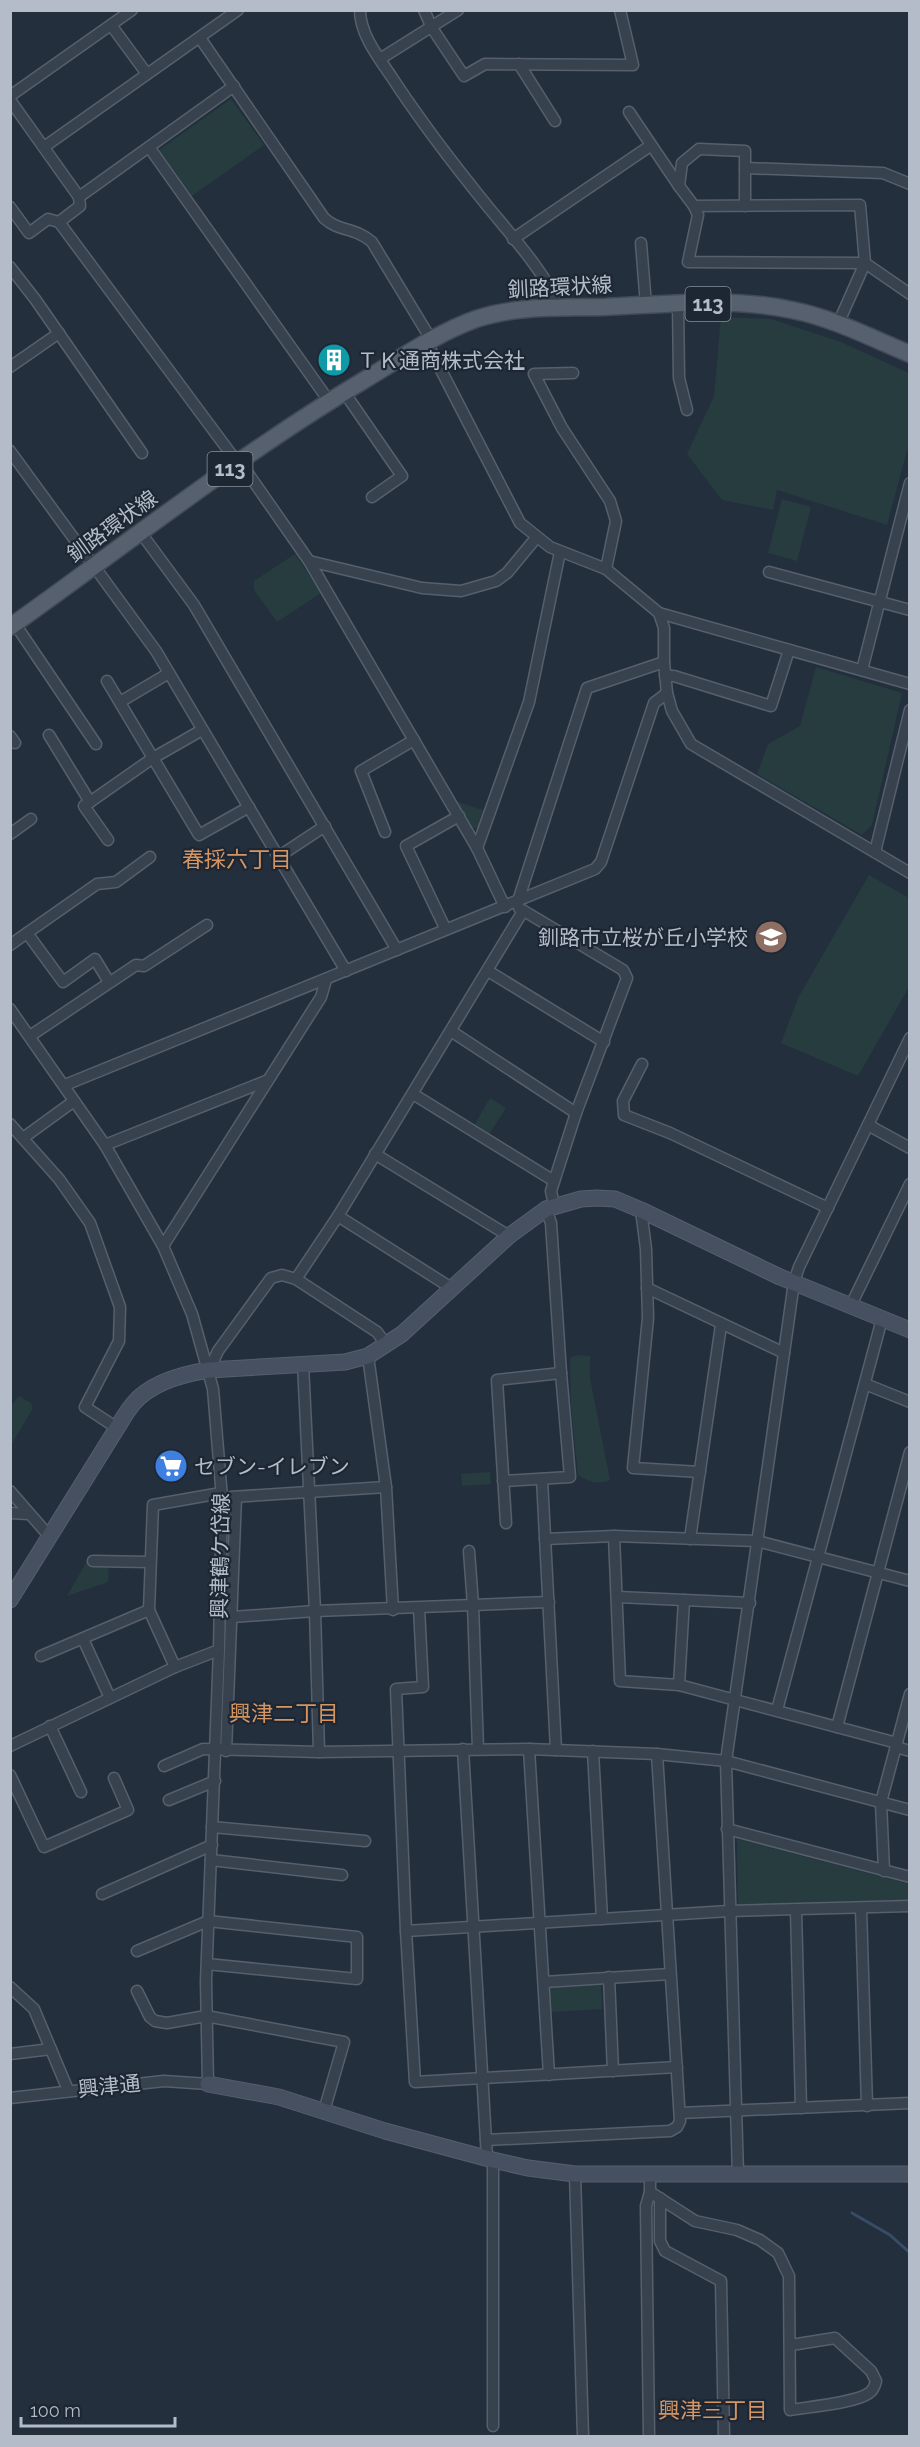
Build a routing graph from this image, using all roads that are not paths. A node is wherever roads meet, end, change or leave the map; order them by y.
1 (132, 10) edge
2 (237, 10) edge
3 (360, 10) edge
4 (424, 10) edge
5 (458, 10) edge
6 (620, 10) edge
7 (111, 25) junction
8 (432, 28) junction
9 (200, 38) junction
10 (380, 59) junction
11 (519, 64) junction
12 (147, 74) junction
13 (234, 86) junction
14 (10, 98) edge
15 (629, 112) dead end
16 (555, 121) dead end
17 (650, 146) junction
18 (44, 147) junction
19 (149, 147) junction
20 (746, 168) junction
21 (909, 184) edge
22 (679, 186) junction
23 (79, 197) junction
24 (694, 206) junction
25 (745, 206) junction
26 (10, 207) edge
27 (58, 222) junction
28 (513, 238) junction
29 (641, 243) dead end
30 (865, 263) junction
31 (10, 267) edge
32 (909, 294) edge
33 (678, 304) junction
34 (646, 305) junction
35 (560, 308) junction
36 (838, 324) junction
37 (59, 333) junction
38 (429, 342) junction
39 (909, 354) edge
40 (10, 367) edge
41 (573, 373) dead end
42 (344, 392) junction
43 (329, 401) junction
44 (687, 410) dead end
45 (10, 451) edge
46 (142, 453) dead end
47 (240, 462) junction
48 (909, 483) edge
49 (372, 497) dead end
50 (141, 533) junction
51 (536, 538) junction
52 (560, 552) junction
53 (309, 561) junction
54 (96, 566) junction
55 (606, 569) junction
56 (769, 573) dead end
57 (879, 602) junction
58 (909, 609) edge
59 (659, 613) junction
60 (13, 625) edge
61 (789, 650) junction
62 (664, 662) junction
63 (862, 670) junction
64 (169, 673) junction
65 (665, 676) junction
66 (106, 681) dead end
67 (909, 684) edge
68 (667, 693) junction
69 (120, 702) junction
70 (909, 710) edge
71 (202, 730) junction
72 (49, 735) dead end
73 (414, 740) junction
74 (96, 744) dead end
75 (153, 758) junction
76 (90, 802) junction
77 (249, 807) junction
78 (459, 816) junction
79 (31, 819) dead end
80 (325, 826) junction
81 (385, 832) dead end
82 (10, 834) edge
83 (108, 840) dead end
84 (477, 848) junction
85 (875, 852) junction
86 (150, 857) dead end
87 (278, 857) junction
88 (909, 873) edge
89 (514, 906) junction
90 (207, 925) dead end
91 (445, 928) junction
92 (27, 933) junction
93 (10, 945) edge
94 (398, 950) junction
95 (346, 970) junction
96 (488, 971) junction
97 (326, 980) junction
98 (109, 982) junction
99 (10, 1009) edge
100 (451, 1031) junction
101 (30, 1036) junction
102 (909, 1038) edge
103 (604, 1042) junction
104 (642, 1064) dead end
105 (266, 1081) junction
106 (65, 1085) junction
107 (412, 1094) junction
108 (75, 1101) junction
109 (576, 1113) junction
110 (10, 1124) edge
111 (868, 1125) junction
112 (23, 1138) junction
113 (105, 1145) junction
114 (909, 1148) edge
115 (375, 1154) junction
116 (554, 1181) junction
117 (909, 1184) edge
118 (550, 1207) junction
119 (828, 1208) junction
120 (641, 1210) junction
121 (338, 1216) junction
122 (509, 1236) junction
123 (163, 1246) junction
124 (296, 1279) junction
125 (794, 1282) junction
126 (647, 1288) junction
127 (453, 1289) junction
128 (850, 1305) junction
129 (882, 1319) junction
130 (721, 1325) junction
131 (908, 1325) edge
132 (387, 1346) junction
133 (784, 1353) junction
134 (368, 1356) junction
135 (303, 1364) junction
136 (209, 1370) junction
137 (561, 1373) junction
138 (865, 1384) junction
139 (909, 1402) edge
140 (117, 1428) junction
141 (909, 1452) edge
142 (700, 1472) junction
143 (542, 1479) junction
144 (503, 1481) junction
145 (386, 1487) junction
146 (10, 1491) edge
147 (310, 1492) junction
148 (222, 1495) junction
149 (236, 1497) junction
150 (10, 1513) edge
151 (29, 1514) junction
152 (506, 1523) dead end
153 (614, 1536) junction
154 (50, 1537) junction
155 (545, 1539) junction
156 (690, 1539) junction
157 (758, 1541) junction
158 (469, 1551) dead end
159 (817, 1557) junction
160 (93, 1561) dead end
161 (149, 1562) junction
162 (878, 1572) junction
163 (909, 1581) edge
164 (618, 1597) junction
165 (10, 1600) edge
166 (684, 1600) junction
167 (549, 1602) junction
168 (750, 1603) junction
169 (473, 1605) junction
170 (419, 1608) junction
171 (149, 1610) junction
172 (393, 1610) junction
173 (315, 1611) junction
174 (232, 1617) junction
175 (83, 1639) junction
176 (219, 1650) junction
177 (41, 1656) dead end
178 (176, 1667) junction
179 (679, 1685) junction
180 (909, 1695) edge
181 (110, 1698) junction
182 (735, 1699) junction
183 (777, 1710) junction
184 (50, 1726) junction
185 (837, 1727) junction
186 (896, 1745) junction
187 (10, 1746) edge
188 (463, 1749) junction
189 (477, 1749) junction
190 (530, 1749) junction
191 (556, 1750) junction
192 (221, 1751) junction
193 (397, 1751) junction
194 (592, 1751) junction
195 (909, 1751) edge
196 (319, 1752) junction
197 (657, 1754) junction
198 (726, 1761) junction
199 (164, 1766) dead end
200 (10, 1775) edge
201 (114, 1778) dead end
202 (215, 1781) junction
203 (81, 1792) dead end
204 (169, 1800) dead end
205 (881, 1803) junction
206 (909, 1810) edge
207 (212, 1827) junction
208 (727, 1829) junction
209 (365, 1840) dead end
210 (212, 1845) junction
211 (211, 1860) junction
212 (884, 1871) junction
213 (342, 1875) dead end
214 (909, 1877) edge
215 (102, 1894) dead end
216 (909, 1906) edge
217 (861, 1908) junction
218 (796, 1910) junction
219 (729, 1911) junction
220 (667, 1915) junction
221 (602, 1919) junction
222 (208, 1921) junction
223 (540, 1923) junction
224 (475, 1925) junction
225 (406, 1931) junction
226 (137, 1951) dead end
227 (207, 1964) junction
228 (670, 1974) junction
229 (609, 1977) junction
230 (544, 1982) junction
231 (11, 1988) edge
232 (137, 1991) dead end
233 (206, 2016) junction
234 (51, 2049) junction
235 (10, 2054) edge
236 (677, 2067) junction
237 (613, 2071) junction
238 (549, 2075) junction
239 (482, 2078) junction
240 (208, 2084) junction
241 (68, 2090) junction
242 (10, 2098) edge
243 (909, 2103) edge
244 (867, 2106) junction
245 (801, 2108) junction
246 (324, 2111) junction
247 (735, 2111) junction
248 (680, 2113) junction
249 (486, 2140) junction
250 (490, 2159) junction
251 (575, 2174) junction
252 (909, 2174) edge
253 (650, 2175) junction
254 (738, 2175) junction
255 (650, 2192) junction
256 (660, 2198) junction
257 (791, 2345) junction
258 (493, 2426) dead end
259 (583, 2436) edge
260 (649, 2436) edge
261 (724, 2436) edge

1 - 7 street
2 - 9 street
3 - 10 street
4 - 8 street
5 - 8 street
6 - 11 street
7 - 12 street
7 - 14 street
8 - 10 street
8 - 11 street
9 - 12 street
9 - 13 street
10 - 28 street
11 - 16 street
12 - 18 street
13 - 19 street
13 - 38 street
14 - 18 street
15 - 17 street
17 - 22 street
17 - 28 street
18 - 23 street
19 - 23 street
19 - 43 street
20 - 21 street
20 - 22 street
20 - 25 street
22 - 24 street
23 - 27 street
24 - 25 street
24 - 30 street
25 - 30 street
26 - 27 street
27 - 47 street
28 - 35 street
29 - 34 street
30 - 32 street
30 - 36 street
31 - 37 street
33 - 34 main road, 釧路環状線 / 113
33 - 36 main road, 釧路環状線 / 113
33 - 44 street
34 - 35 main road, 釧路環状線 / 113
35 - 38 main road, 釧路環状線 / 113
36 - 39 main road, 釧路環状線 / 113
37 - 40 street
37 - 46 street
38 - 42 main road, 釧路環状線 / 113
38 - 51 street
41 - 55 street
42 - 43 main road, 釧路環状線 / 113
42 - 49 street
43 - 47 main road, 釧路環状線 / 113
45 - 54 street
47 - 50 main road, 釧路環状線 / 113
47 - 53 street
48 - 57 street
50 - 54 main road, 釧路環状線 / 113
50 - 80 street
51 - 52 street
51 - 53 street
52 - 55 street
52 - 84 street
53 - 73 street
54 - 60 main road, 釧路環状線 / 113
54 - 64 street
55 - 59 street
56 - 57 street
57 - 58 street
57 - 63 street
59 - 61 street
59 - 62 street
60 - 74 street
61 - 63 street
61 - 65 street
62 - 65 street
62 - 89 street
63 - 67 street
64 - 69 street
64 - 71 street
65 - 68 street
66 - 69 street
68 - 85 street
68 - 89 street
69 - 75 street
70 - 85 street
71 - 75 street
71 - 77 street
72 - 76 street
73 - 78 street
73 - 81 street
75 - 76 street
75 - 77 street
76 - 83 street
77 - 87 street
78 - 84 street
78 - 91 street
79 - 82 street
80 - 87 street
80 - 94 street
84 - 89 street
85 - 88 street
86 - 92 street
87 - 95 street
89 - 91 street
89 - 96 street
89 - 103 street
90 - 98 street
91 - 94 street
92 - 93 street
92 - 98 street
94 - 95 street
95 - 97 street
96 - 100 street
96 - 103 street
97 - 105 street
97 - 106 street
98 - 101 street
99 - 101 street, 興津鶴ケ岱線
100 - 107 street
100 - 109 street
101 - 106 street, 興津鶴ケ岱線
102 - 111 street
103 - 109 street
104 - 119 street
105 - 113 street
105 - 123 street
106 - 108 street, 興津鶴ケ岱線
107 - 115 street
107 - 116 street
108 - 112 street
108 - 113 street, 興津鶴ケ岱線
109 - 116 street
110 - 112 street
111 - 114 street
111 - 119 street
112 - 140 street
113 - 123 street, 興津鶴ケ岱線
115 - 121 street
115 - 122 street
116 - 118 street
117 - 128 street
118 - 120 street
118 - 122 street
118 - 137 street
119 - 125 street
120 - 125 street
120 - 126 street
121 - 124 street
121 - 127 street
122 - 127 street
123 - 136 street, 興津鶴ケ岱線
124 - 132 street
124 - 136 street
125 - 128 street
125 - 133 street
126 - 130 street
126 - 142 street
127 - 132 street
128 - 129 street
129 - 131 street
129 - 138 street
130 - 133 street
130 - 142 street
132 - 134 street
133 - 157 street
134 - 135 street
134 - 145 street
135 - 136 street
135 - 147 street
136 - 140 street
136 - 148 street, 興津鶴ケ岱線
137 - 143 street
137 - 144 street
138 - 139 street
138 - 159 street
140 - 154 street
141 - 162 street
142 - 156 street
143 - 144 street
143 - 155 street
144 - 152 street
145 - 147 street
145 - 172 street
146 - 151 street
147 - 149 street
147 - 173 street
148 - 149 street
148 - 161 street
148 - 176 street, 興津鶴ケ岱線
149 - 174 street
150 - 151 street
151 - 154 street
153 - 155 street
153 - 156 street
153 - 164 street
154 - 165 street
155 - 167 street
156 - 157 street
157 - 159 street
157 - 168 street
158 - 169 street
159 - 162 street
159 - 183 street
160 - 161 street
161 - 171 street
162 - 163 street
162 - 185 street
164 - 166 street
164 - 179 street
166 - 168 street
166 - 179 street
167 - 169 street
167 - 191 street
168 - 182 street
169 - 170 street
169 - 189 street
170 - 172 street
170 - 193 street
171 - 175 street
171 - 178 street
172 - 173 street
173 - 174 street
173 - 196 street
174 - 192 street
175 - 177 street
175 - 181 street
176 - 178 street
176 - 192 street, 興津鶴ケ岱線
178 - 181 street
179 - 182 street
180 - 186 street
181 - 184 street
182 - 183 street
182 - 198 street
183 - 185 street
184 - 187 street
184 - 203 street
185 - 186 street
186 - 195 street
186 - 205 street
188 - 189 street
188 - 193 street
188 - 224 street
189 - 190 street
190 - 191 street
190 - 223 street
191 - 194 street
192 - 196 street
192 - 199 street
192 - 202 street, 興津鶴ケ岱線
193 - 196 street
193 - 225 street
194 - 197 street
194 - 221 street
197 - 198 street
197 - 220 street
198 - 205 street
198 - 208 street
200 - 201 street
202 - 204 street
202 - 207 street, 興津鶴ケ岱線
205 - 206 street
205 - 212 street
207 - 209 street
207 - 210 street, 興津鶴ケ岱線
208 - 212 street
208 - 219 street
210 - 211 street, 興津鶴ケ岱線
210 - 215 street
211 - 213 street
211 - 222 street, 興津鶴ケ岱線
212 - 214 street
216 - 217 street
217 - 218 street
217 - 244 street
218 - 219 street
218 - 245 street
219 - 220 street
219 - 247 street
220 - 221 street
220 - 228 street
221 - 223 street
222 - 226 street
222 - 227 street, 興津鶴ケ岱線
222 - 227 street
223 - 224 street
223 - 230 street
224 - 225 street
224 - 239 street
225 - 239 street
227 - 233 street, 興津鶴ケ岱線
228 - 229 street
228 - 236 street
229 - 230 street
229 - 237 street
230 - 238 street
231 - 234 street
232 - 233 street
233 - 240 street, 興津鶴ケ岱線
233 - 246 street
234 - 235 street
234 - 241 street
236 - 237 street
236 - 248 street
237 - 238 street
238 - 239 street
239 - 249 street
240 - 241 street, 興津通
240 - 246 street
241 - 242 street, 興津通
243 - 244 street
244 - 245 street
245 - 247 street
246 - 250 street
247 - 248 street
247 - 254 street
248 - 249 street
249 - 250 street
250 - 251 street
250 - 258 street
251 - 253 street
251 - 259 street
252 - 254 street
253 - 254 street
253 - 255 street
255 - 256 street
255 - 260 street
256 - 257 street
256 - 261 street
257 - 257 street

